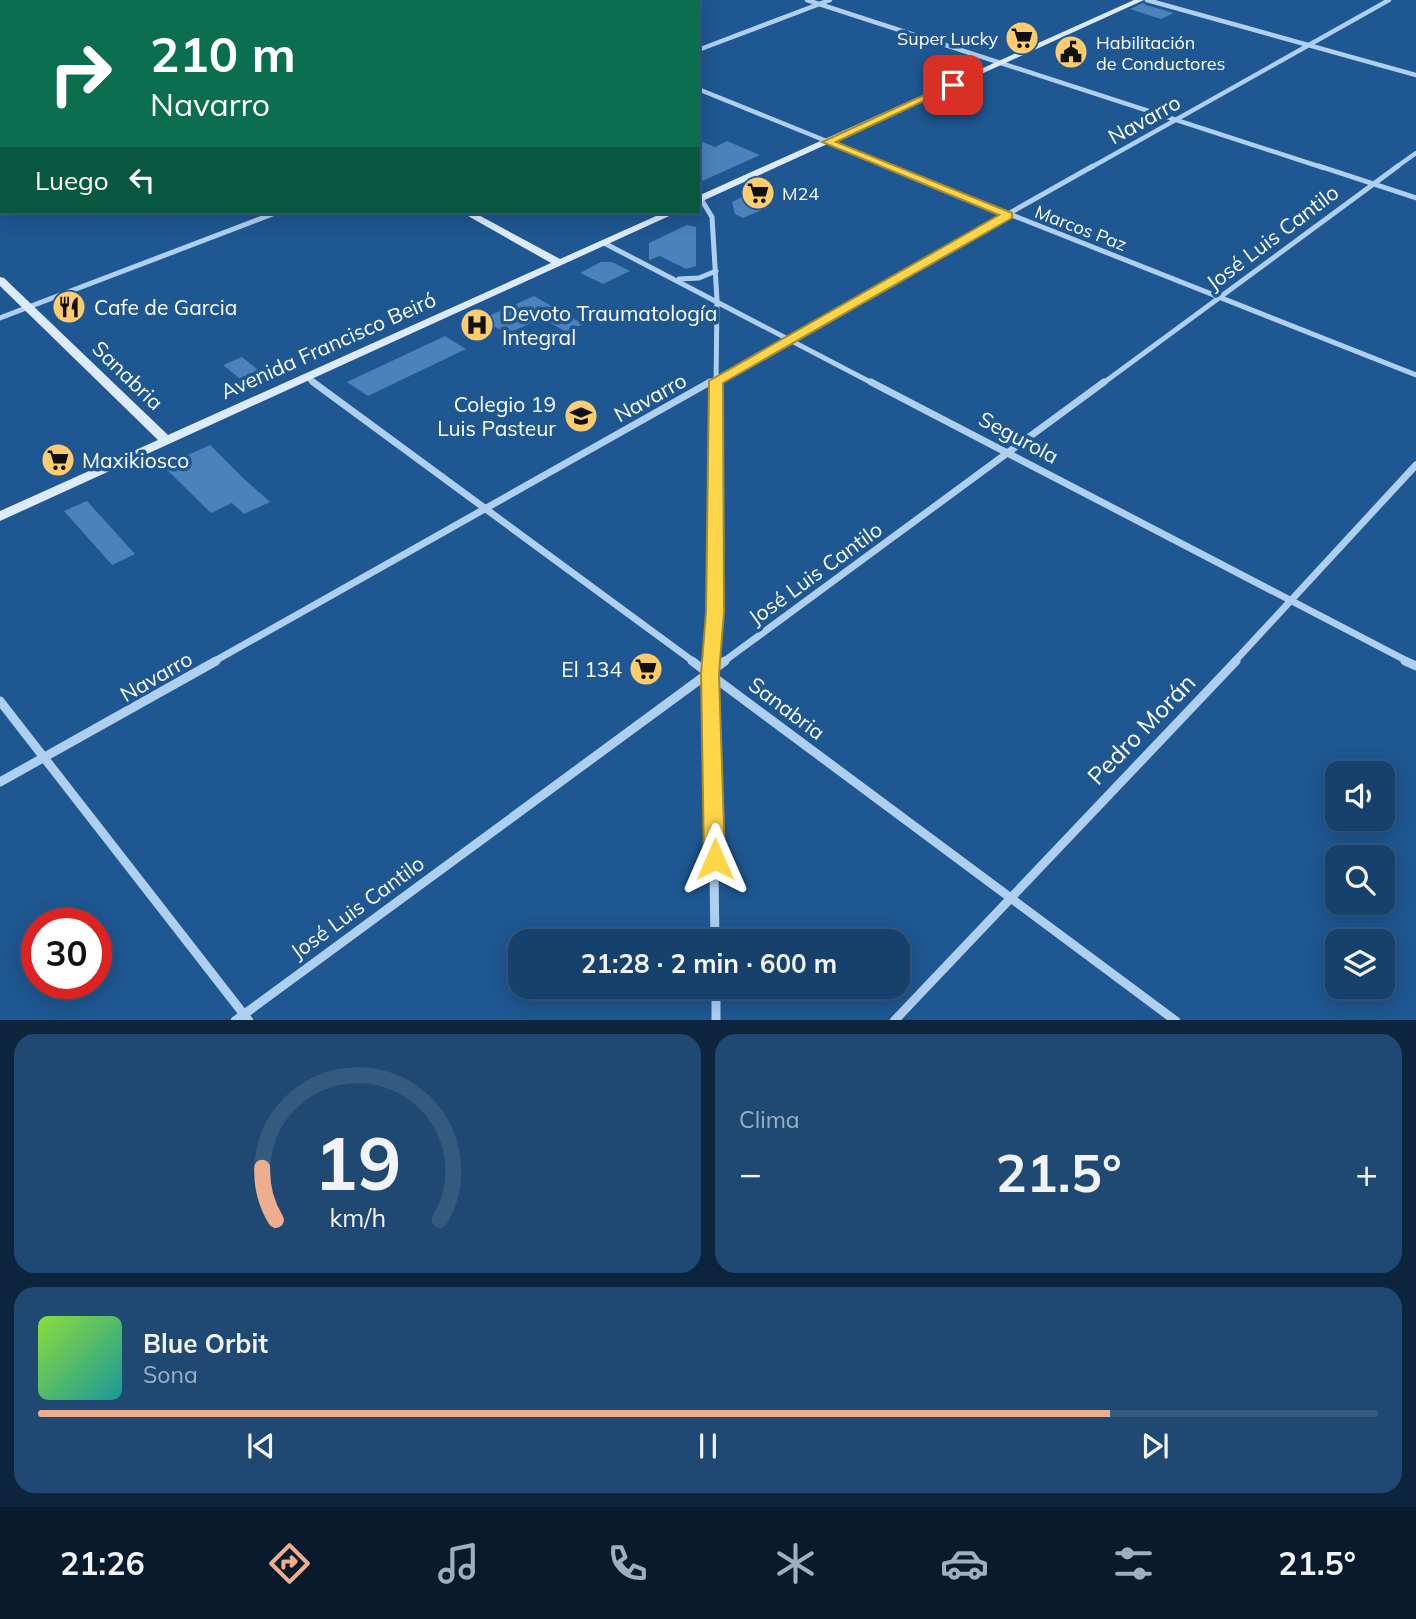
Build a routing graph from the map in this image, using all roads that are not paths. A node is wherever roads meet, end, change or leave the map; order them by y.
1 (807, 0) edge
2 (830, 0) edge
3 (1140, 0) edge
4 (1147, 0) edge
5 (1389, 0) edge
6 (819, 4) junction
7 (1310, 46) junction
8 (1013, 47) dead end
9 (975, 48) dead end
10 (700, 49) edge
11 (968, 51) junction
12 (1028, 51) junction
13 (1003, 62) junction
14 (1416, 75) edge
15 (700, 90) edge
16 (1179, 120) junction
17 (827, 142) junction
18 (1416, 153) edge
19 (1374, 184) junction
20 (1416, 198) edge
21 (700, 200) edge
22 (700, 201) edge
23 (273, 214) edge
24 (470, 214) edge
25 (669, 214) edge
26 (1008, 215) junction
27 (604, 243) junction
28 (559, 263) junction
29 (716, 271) junction
30 (675, 279) junction
31 (0, 280) edge
32 (1222, 298) junction
33 (717, 300) junction
34 (28, 307) junction
35 (0, 318) edge
36 (789, 338) junction
37 (1416, 375) edge
38 (306, 377) junction
39 (716, 381) junction
40 (167, 441) junction
41 (1010, 453) junction
42 (1416, 465) edge
43 (487, 508) junction
44 (0, 516) edge
45 (1292, 601) junction
46 (1416, 666) edge
47 (710, 674) junction
48 (0, 701) edge
49 (45, 758) junction
50 (0, 782) edge
51 (1010, 897) junction
52 (715, 929) edge
53 (716, 999) edge
54 (243, 1018) edge
55 (716, 1020) edge
56 (894, 1020) edge
57 (1176, 1020) edge

1 - 6 street
2 - 6 street
3 - 12 main road
4 - 7 street
5 - 7 street, Navarro
6 - 10 street
6 - 11 street
7 - 14 street
7 - 16 street, Navarro
8 - 12 lane
9 - 11 lane
11 - 13 street
12 - 13 main road
13 - 16 street
13 - 17 main road
15 - 17 street, Marcos Paz
16 - 19 street
16 - 26 street, Navarro
17 - 21 main road
17 - 26 street, Marcos Paz
18 - 19 street, José Luis Cantilo
19 - 20 street
19 - 32 street, José Luis Cantilo
22 - 29 street
23 - 34 street
24 - 28 main road
25 - 27 main road, Avenida Francisco Beiró
26 - 32 street, Marcos Paz
26 - 36 street, Navarro
27 - 28 main road, Avenida Francisco Beiró
27 - 30 street, Segurola
28 - 38 main road, Avenida Francisco Beiró
29 - 30 street
29 - 33 street
30 - 33 street, Segurola
31 - 34 main road, Sanabria
32 - 37 street, Marcos Paz
32 - 41 street, José Luis Cantilo
33 - 36 street, Segurola
33 - 39 street
34 - 35 street
34 - 40 main road, Sanabria
36 - 39 street, Navarro
36 - 41 street, Segurola
38 - 40 main road, Avenida Francisco Beiró
38 - 43 street, Sanabria
39 - 43 street, Navarro
39 - 47 street
40 - 44 main road, Avenida Francisco Beiró
41 - 45 street, Segurola
41 - 47 street, José Luis Cantilo
42 - 45 street, Pedro Morán
43 - 47 street, Sanabria
43 - 49 street, Navarro
45 - 46 street, Segurola
45 - 51 street, Pedro Morán
47 - 51 street, Sanabria
47 - 52 street
47 - 54 street, José Luis Cantilo
48 - 49 street
49 - 50 street, Navarro
49 - 54 street
51 - 56 street, Pedro Morán
51 - 57 street, Sanabria
53 - 55 street

